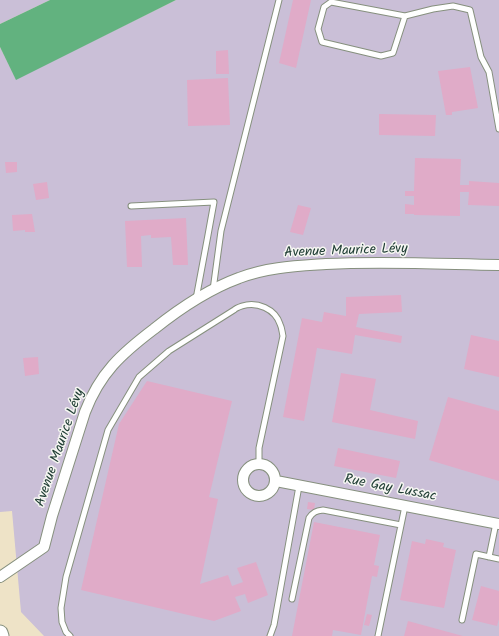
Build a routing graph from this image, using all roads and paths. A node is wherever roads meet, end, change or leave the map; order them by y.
1 (279, 0) edge
2 (405, 16) junction
3 (499, 129) edge
4 (131, 206) dead end
5 (499, 265) edge
6 (212, 291) junction
7 (196, 300) junction
8 (259, 463) junction
9 (276, 481) junction
10 (299, 486) junction
11 (405, 506) junction
12 (497, 524) edge
13 (400, 525) junction
14 (489, 557) junction
15 (499, 559) edge
16 (0, 577) edge
17 (292, 599) dead end
18 (462, 620) dead end
19 (70, 636) edge
20 (270, 636) edge
21 (378, 636) edge

1 - 6 lane
2 - 2 lane
2 - 3 lane
4 - 7 lane
5 - 6 street, Avenue Maurice Lévy
6 - 7 street, Avenue Maurice Lévy
7 - 16 street, Avenue Maurice Lévy
8 - 9 street
8 - 9 street
8 - 19 lane
9 - 10 street, Rue Gay Lussac
10 - 11 street, Rue Gay Lussac
10 - 20 lane
11 - 12 street, Rue Gay Lussac
11 - 13 lane
12 - 14 lane
13 - 17 lane
13 - 21 lane
14 - 15 lane
14 - 18 lane

